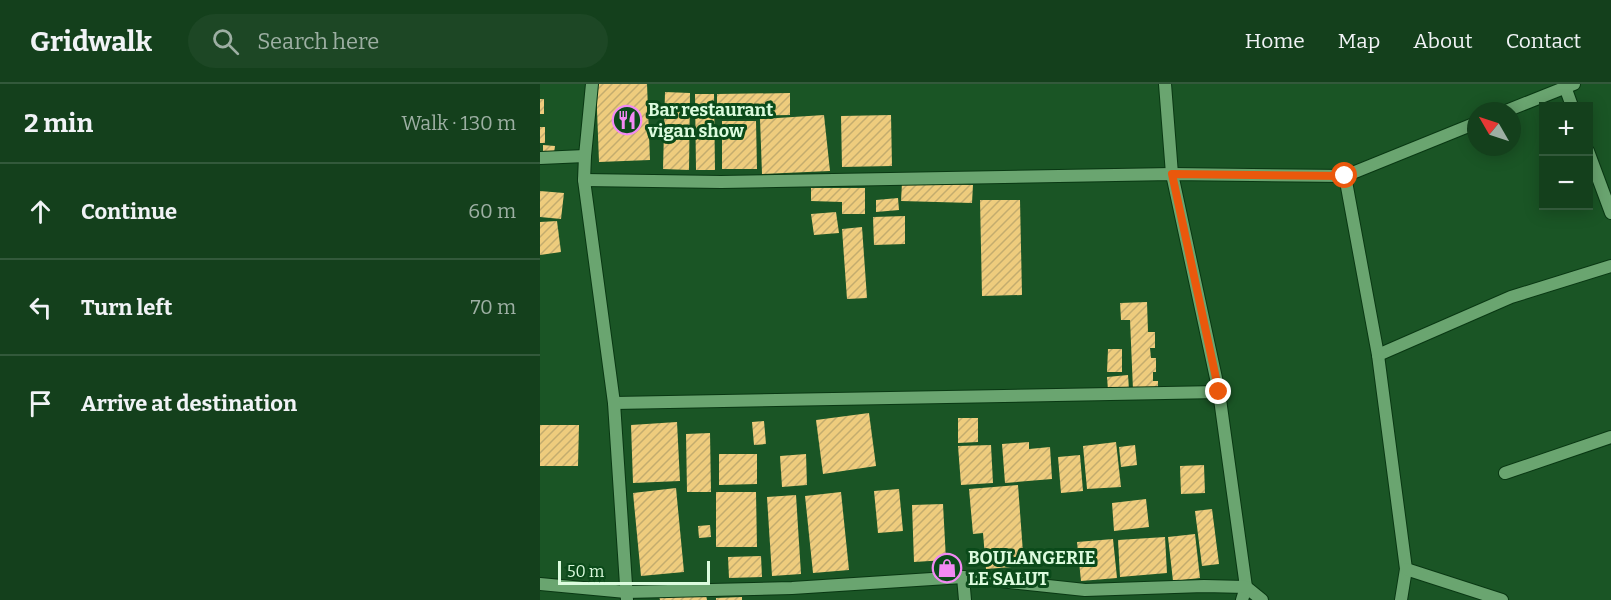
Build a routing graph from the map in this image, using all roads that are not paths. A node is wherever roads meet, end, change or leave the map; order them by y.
1 (592, 84) edge
2 (1165, 84) edge
3 (1568, 85) edge
4 (1571, 102) edge
5 (1521, 105) edge
6 (1467, 127) edge
7 (585, 156) junction
8 (1590, 156) edge
9 (540, 158) edge
10 (1172, 174) junction
11 (1345, 176) junction
12 (584, 180) junction
13 (1611, 213) edge
14 (1611, 266) edge
15 (1378, 355) junction
16 (1219, 392) junction
17 (614, 403) junction
18 (1611, 437) edge
19 (1505, 473) dead end
20 (1406, 569) junction
21 (963, 577) junction
22 (540, 584) edge
23 (1246, 587) junction
24 (793, 594) edge
25 (626, 596) edge
26 (965, 600) edge
27 (1242, 600) edge
28 (1262, 600) edge
29 (1401, 600) edge
30 (1502, 600) edge

1 - 7 street
2 - 10 street
3 - 4 street
3 - 5 street
6 - 11 street
7 - 9 street
7 - 12 street
8 - 13 street
10 - 11 street
10 - 12 street
10 - 16 street
11 - 15 street
12 - 17 street
14 - 15 street
15 - 20 street
16 - 17 street
16 - 23 street
17 - 25 street
18 - 19 street
20 - 29 street
20 - 30 street
21 - 23 street
21 - 24 street
21 - 26 street
22 - 25 street
23 - 27 street
23 - 28 street
24 - 25 street

